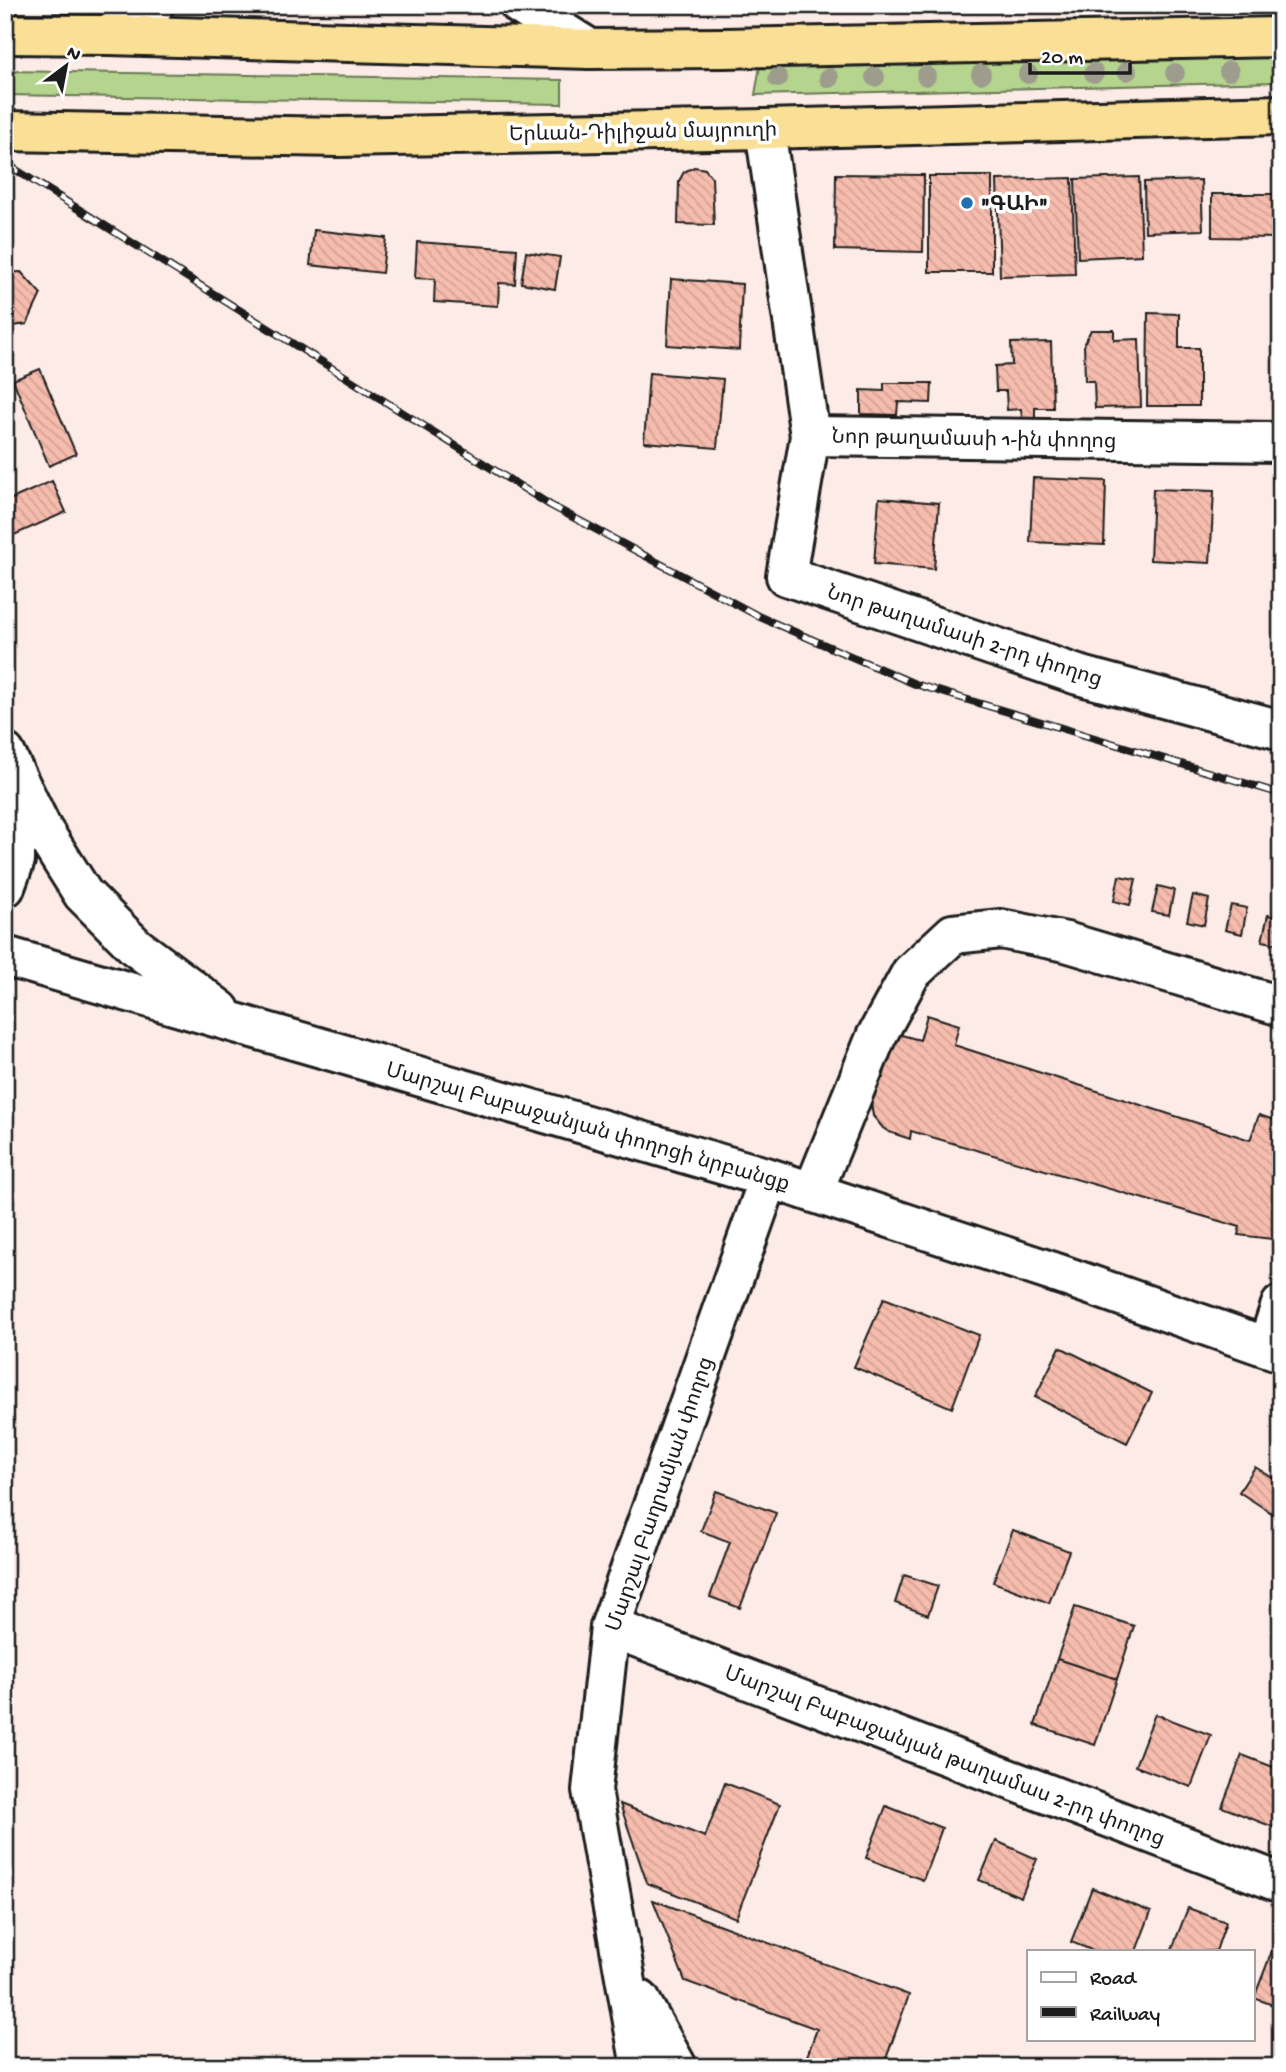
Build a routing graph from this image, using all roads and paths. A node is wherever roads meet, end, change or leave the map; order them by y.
1 (154, 5) edge
2 (520, 5) edge
3 (5, 34) edge
4 (109, 36) junction
5 (1281, 37) edge
6 (590, 49) junction
7 (1281, 115) edge
8 (765, 129) junction
9 (5, 131) edge
10 (810, 436) junction
11 (1281, 442) edge
12 (1281, 730) edge
13 (6, 755) edge
14 (5, 887) edge
15 (5, 956) edge
16 (1281, 1006) edge
17 (239, 1024) junction
18 (769, 1178) junction
19 (813, 1192) junction
20 (1281, 1305) edge
21 (1274, 1349) edge
22 (610, 1627) junction
23 (1281, 1884) edge
24 (624, 1970) junction
25 (641, 2067) edge
26 (677, 2067) edge

1 - 4 street
2 - 6 street
3 - 4 highway
4 - 6 highway
5 - 6 highway
7 - 8 highway, Երևան-Դիլիջան մայրուղի
8 - 9 highway, Երևան-Դիլիջան մայրուղի
8 - 10 street, Նոր թաղամասի 1-ին փողոց
10 - 11 street, Նոր թաղամասի 1-ին փողոց
10 - 12 street, Նոր թաղամասի 2-րդ փողոց
13 - 14 street
13 - 17 street, Մարշալ Բաբաջանյան փողոցի նրբանցք
15 - 17 street
16 - 19 street
17 - 18 street, Մարշալ Բաբաջանյան փողոցի նրբանցք
18 - 19 street, Մարշալ Բաբաջանյան փողոցի նրբանցք
18 - 22 street, Մարշալ Բաղրամյան փողոց
19 - 21 street, Մարշալ Բաբաջանյան փողոցի նրբանցք
20 - 21 street
22 - 23 street, Մարշալ Բաբաջանյան թաղամաս 2-րդ փողոց
22 - 24 street, Մարշալ Բաղրամյան փողոց
24 - 25 street, Մարշալ Բաղրամյան փողոց
24 - 26 street

